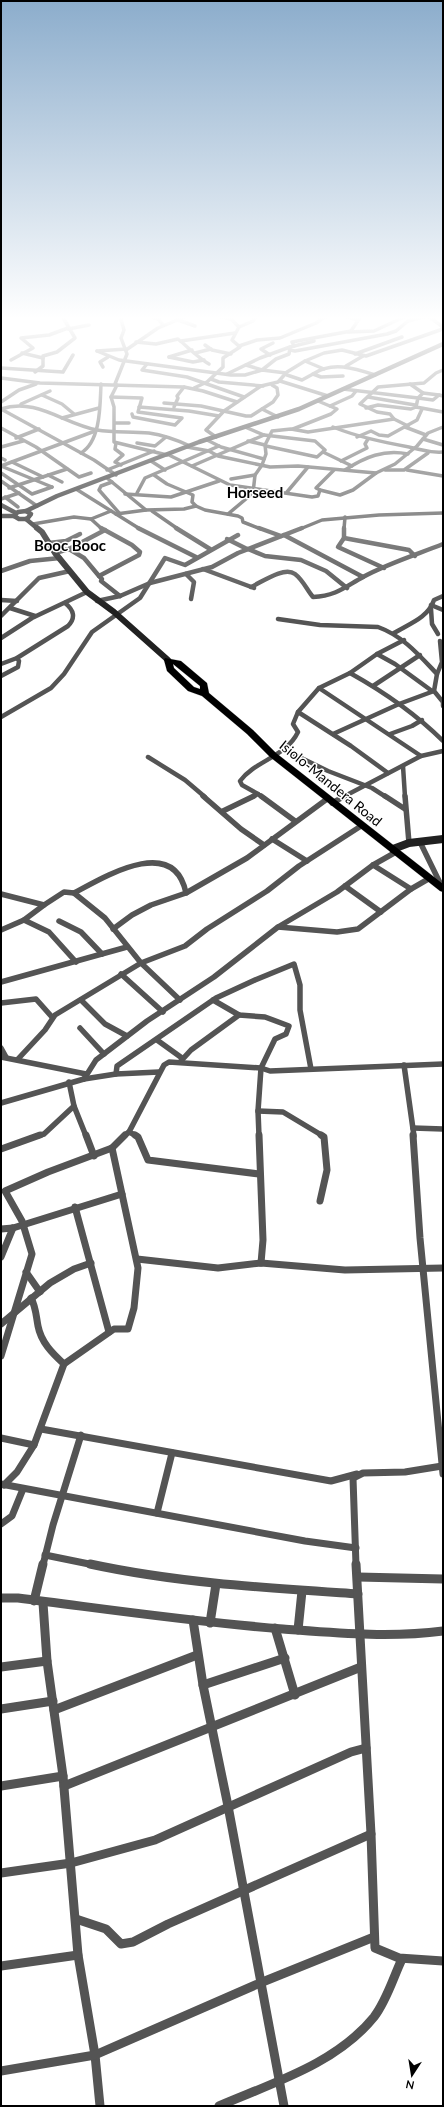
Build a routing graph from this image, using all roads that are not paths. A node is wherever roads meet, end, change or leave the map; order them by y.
1 (10, 414) edge
2 (53, 414) edge
3 (73, 414) edge
4 (98, 414) edge
5 (115, 414) edge
6 (132, 414) dead end
7 (163, 414) edge
8 (208, 414) edge
9 (241, 414) edge
10 (252, 414) edge
11 (269, 414) edge
12 (285, 414) edge
13 (326, 414) edge
14 (390, 414) edge
15 (420, 414) edge
16 (170, 415) junction
17 (219, 416) joint
18 (278, 417) junction
19 (62, 418) junction
20 (394, 419) junction
21 (115, 423) junction
22 (129, 423) dead end
23 (160, 423) junction
24 (165, 423) junction
25 (308, 423) junction
26 (363, 425) junction
27 (406, 426) junction
28 (245, 427) junction
29 (333, 427) junction
30 (443, 427) edge
31 (1, 428) edge
32 (39, 429) junction
33 (291, 429) junction
34 (318, 430) junction
35 (96, 431) junction
36 (371, 431) junction
37 (114, 432) junction
38 (150, 433) junction
39 (266, 435) junction
40 (426, 435) junction
41 (166, 437) junction
42 (216, 437) junction
43 (357, 437) junction
44 (16, 438) junction
45 (368, 439) junction
46 (423, 439) junction
47 (207, 440) junction
48 (23, 441) junction
49 (115, 442) junction
50 (248, 442) junction
51 (63, 444) junction
52 (443, 445) edge
53 (189, 446) junction
54 (219, 446) junction
55 (266, 446) junction
56 (1, 447) edge
57 (414, 448) junction
58 (443, 448) edge
59 (230, 450) junction
60 (41, 451) junction
61 (154, 451) junction
62 (209, 451) junction
63 (323, 452) junction
64 (441, 452) edge
65 (81, 453) junction
66 (428, 453) junction
67 (408, 454) junction
68 (168, 455) junction
69 (218, 456) junction
70 (264, 459) junction
71 (151, 461) junction
72 (341, 461) junction
73 (12, 462) junction
74 (184, 462) junction
75 (121, 465) junction
76 (262, 465) junction
77 (1, 466) edge
78 (192, 466) junction
79 (352, 466) junction
80 (308, 467) junction
81 (67, 469) junction
82 (108, 470) junction
83 (165, 470) junction
84 (334, 470) junction
85 (345, 470) junction
86 (385, 470) junction
87 (407, 470) junction
88 (1, 473) edge
89 (91, 473) dead end
90 (376, 473) junction
91 (48, 475) junction
92 (116, 475) junction
93 (154, 475) junction
94 (255, 475) junction
95 (23, 476) junction
96 (443, 476) edge
97 (43, 477) junction
98 (107, 478) junction
99 (12, 479) junction
100 (231, 479) dead end
101 (31, 480) junction
102 (219, 481) junction
103 (2, 482) edge
104 (62, 482) dead end
105 (112, 482) junction
106 (19, 484) junction
107 (9, 488) junction
108 (254, 488) junction
109 (76, 489) junction
110 (320, 490) junction
111 (28, 491) junction
112 (186, 491) junction
113 (287, 492) junction
114 (137, 493) junction
115 (17, 494) junction
116 (125, 494) junction
117 (3, 498) edge
118 (1, 505) edge
119 (37, 506) junction
120 (196, 506) junction
121 (18, 507) dead end
122 (146, 510) junction
123 (152, 510) junction
124 (26, 511) junction
125 (111, 511) junction
126 (443, 513) edge
127 (15, 514) junction
128 (118, 514) junction
129 (228, 514) junction
130 (1, 516) edge
131 (345, 517) junction
132 (92, 518) junction
133 (26, 519) junction
134 (33, 524) junction
135 (105, 530) junction
136 (80, 534) dead end
137 (238, 535) dead end
138 (283, 535) junction
139 (344, 538) junction
140 (227, 539) junction
141 (49, 543) junction
142 (443, 544) edge
143 (69, 549) junction
144 (210, 549) junction
145 (248, 549) junction
146 (55, 553) junction
147 (415, 556) junction
148 (196, 557) junction
149 (60, 558) junction
150 (341, 565) junction
151 (384, 568) junction
152 (203, 569) junction
153 (326, 570) junction
154 (1, 571) edge
155 (70, 571) junction
156 (186, 574) junction
157 (99, 576) junction
158 (363, 577) junction
159 (150, 583) junction
160 (347, 588) junction
161 (87, 592) junction
162 (120, 596) junction
163 (443, 596) edge
164 (191, 599) dead end
165 (1, 600) edge
166 (17, 601) junction
167 (97, 602) junction
168 (65, 603) junction
169 (431, 607) junction
170 (10, 608) junction
171 (443, 610) edge
172 (117, 615) junction
173 (1, 616) edge
174 (35, 616) junction
175 (278, 619) dead end
176 (443, 631) edge
177 (394, 633) junction
178 (438, 634) junction
179 (1, 638) edge
180 (404, 640) junction
181 (442, 641) edge
182 (442, 648) edge
183 (377, 654) junction
184 (420, 655) junction
185 (17, 658) junction
186 (168, 660) joint
187 (1, 664) edge
188 (401, 668) junction
189 (350, 673) junction
190 (1, 676) edge
191 (439, 677) edge
192 (373, 686) junction
193 (320, 688) junction
194 (433, 691) junction
195 (443, 702) edge
196 (399, 704) junction
197 (443, 706) edge
198 (298, 712) junction
199 (1, 717) edge
200 (366, 718) junction
201 (422, 720) junction
202 (333, 734) junction
203 (390, 734) junction
204 (443, 741) edge
205 (285, 750) junction
206 (443, 751) edge
207 (273, 755) junction
208 (421, 756) junction
209 (148, 757) dead end
210 (403, 766) junction
211 (388, 773) junction
212 (364, 785) junction
213 (258, 794) junction
214 (329, 801) junction
215 (405, 809) junction
216 (223, 812) junction
217 (295, 821) junction
218 (361, 826) junction
219 (272, 839) junction
220 (443, 839) edge
221 (420, 842) junction
222 (409, 843) junction
223 (264, 845) junction
224 (394, 850) junction
225 (307, 861) junction
226 (373, 865) junction
227 (430, 878) junction
228 (345, 886) junction
229 (411, 889) junction
230 (443, 889) edge
231 (74, 893) junction
232 (186, 893) junction
233 (1, 894) edge
234 (44, 905) junction
235 (381, 912) junction
236 (24, 920) junction
237 (59, 921) dead end
238 (278, 927) junction
239 (113, 928) junction
240 (1, 930) edge
241 (127, 947) junction
242 (102, 954) junction
243 (76, 962) junction
244 (141, 963) junction
245 (121, 974) junction
246 (1, 982) edge
247 (81, 1000) junction
248 (180, 1000) junction
249 (213, 1000) junction
250 (1, 1003) edge
251 (163, 1012) junction
252 (240, 1015) junction
253 (52, 1017) junction
254 (80, 1028) dead end
255 (127, 1036) junction
256 (157, 1040) junction
257 (1, 1048) edge
258 (104, 1054) junction
259 (3, 1057) edge
260 (18, 1059) junction
261 (181, 1060) junction
262 (443, 1064) edge
263 (404, 1065) junction
264 (261, 1068) junction
265 (311, 1069) junction
266 (160, 1072) junction
267 (116, 1074) junction
268 (85, 1077) junction
269 (69, 1082) junction
270 (1, 1103) edge
271 (74, 1106) junction
272 (258, 1111) junction
273 (413, 1128) junction
274 (443, 1129) edge
275 (129, 1132) junction
276 (112, 1148) junction
277 (1, 1149) edge
278 (94, 1156) junction
279 (259, 1174) junction
280 (122, 1194) junction
281 (320, 1202) dead end
282 (75, 1207) junction
283 (24, 1224) junction
284 (13, 1228) junction
285 (1, 1229) edge
286 (1, 1256) edge
287 (137, 1259) junction
288 (91, 1263) junction
289 (261, 1263) junction
290 (424, 1268) junction
291 (443, 1268) edge
292 (26, 1272) junction
293 (40, 1292) junction
294 (31, 1298) junction
295 (14, 1315) junction
296 (1, 1324) edge
297 (109, 1332) junction
298 (1, 1356) edge
299 (64, 1364) junction
300 (439, 1401) edge
301 (41, 1429) junction
302 (80, 1435) junction
303 (1, 1438) edge
304 (34, 1445) junction
305 (172, 1453) junction
306 (443, 1470) edge
307 (362, 1473) junction
308 (3, 1485) edge
309 (23, 1489) junction
310 (62, 1496) junction
311 (157, 1513) junction
312 (1, 1524) edge
313 (356, 1548) junction
314 (45, 1555) junction
315 (358, 1577) junction
316 (443, 1579) edge
317 (216, 1584) junction
318 (302, 1591) junction
319 (358, 1594) junction
320 (1, 1598) edge
321 (39, 1602) junction
322 (193, 1620) junction
323 (210, 1623) junction
324 (276, 1628) junction
325 (298, 1630) junction
326 (443, 1631) edge
327 (359, 1635) junction
328 (197, 1655) junction
329 (285, 1658) junction
330 (47, 1662) junction
331 (1, 1667) edge
332 (361, 1667) junction
333 (203, 1685) junction
334 (295, 1695) junction
335 (53, 1705) junction
336 (1, 1709) edge
337 (212, 1727) junction
338 (366, 1748) junction
339 (63, 1781) junction
340 (1, 1786) edge
341 (228, 1806) junction
342 (371, 1834) junction
343 (71, 1863) junction
344 (1, 1873) edge
345 (244, 1892) junction
346 (76, 1919) junction
347 (374, 1937) junction
348 (78, 1955) junction
349 (402, 1959) junction
350 (443, 1961) edge
351 (1, 1966) edge
352 (260, 1983) junction
353 (95, 2055) junction
354 (1, 2071) edge
355 (279, 2080) junction
356 (100, 2106) edge
357 (219, 2106) edge
358 (284, 2106) edge

1 - 32 street
2 - 19 street
3 - 19 street
4 - 35 street
5 - 21 street
6 - 23 street
7 - 16 street
8 - 17 street
9 - 10 street
11 - 18 street
12 - 18 main road
13 - 25 street
14 - 20 street
15 - 27 street
16 - 24 street
16 - 24 street
17 - 42 street
18 - 28 main road
19 - 35 street
20 - 26 street
20 - 27 street
21 - 22 street
21 - 37 street
23 - 24 street
23 - 38 street
25 - 33 street
25 - 34 street
26 - 29 street
26 - 36 street
27 - 36 street
27 - 40 street
28 - 39 street
28 - 42 main road
29 - 34 street
29 - 43 street
30 - 40 street
31 - 44 street
32 - 44 street
32 - 51 street
33 - 34 street
33 - 39 street
35 - 37 street
35 - 51 street
35 - 65 street
36 - 43 street
37 - 38 street
37 - 49 street
38 - 41 street
39 - 50 street
39 - 55 street
39 - 63 street
40 - 46 street
41 - 49 street
41 - 53 street
42 - 47 main road
43 - 45 street
44 - 48 street
45 - 57 street
45 - 72 street
46 - 52 street
46 - 57 street
47 - 53 main road
47 - 54 street
48 - 56 street
48 - 60 street
49 - 61 street
49 - 75 street
50 - 55 street
50 - 59 street
51 - 60 street
51 - 65 street
53 - 62 street
53 - 68 main road
54 - 59 street
54 - 62 street
55 - 63 street
55 - 70 street
57 - 66 street
57 - 67 street
58 - 64 street
59 - 69 street
59 - 70 street
60 - 73 street
60 - 81 street
61 - 68 street
61 - 75 street
62 - 69 street
62 - 74 street
63 - 72 street
64 - 66 street
65 - 82 street
66 - 87 street
67 - 79 street
67 - 86 street
68 - 71 main road
68 - 74 street
69 - 76 street
69 - 78 street
70 - 76 street
71 - 83 street
71 - 92 main road
72 - 79 street
73 - 77 street
73 - 97 street
74 - 78 street
74 - 83 street
75 - 82 street
76 - 80 street
76 - 94 street
77 - 95 street
78 - 102 street
79 - 85 street
80 - 84 street
80 - 113 street
81 - 89 street
81 - 91 street
82 - 92 street
83 - 93 street
84 - 85 street
84 - 110 street
85 - 90 street
86 - 87 street
86 - 90 street
87 - 96 street
88 - 99 street
90 - 110 street
91 - 97 street
91 - 104 street
92 - 98 main road
93 - 112 street
93 - 114 street
94 - 100 street
94 - 108 street
95 - 99 street
95 - 101 street
97 - 101 street
98 - 105 street
98 - 109 main road
99 - 103 street
99 - 106 street
101 - 106 street
101 - 111 street
102 - 108 street
102 - 112 street
103 - 107 street
105 - 116 street
105 - 128 street
106 - 107 street
106 - 111 street
107 - 115 street
108 - 113 street
108 - 129 street
109 - 119 main road
109 - 125 street
110 - 113 street
111 - 115 street
112 - 114 street
112 - 120 street
114 - 116 street
115 - 117 street
115 - 119 street
116 - 122 street
117 - 121 street
118 - 127 main road
119 - 124 main road
120 - 123 street
120 - 129 street
122 - 123 street
122 - 128 street
123 - 144 street
124 - 127 main road
124 - 133 main road
125 - 128 street
125 - 132 street
126 - 131 street
127 - 130 main road
127 - 133 main road
128 - 148 street
129 - 138 street
131 - 138 street
131 - 139 street
132 - 134 street
132 - 135 street
133 - 134 main road
134 - 141 main road
135 - 143 street
135 - 157 street
136 - 141 street
137 - 140 street
138 - 145 street
138 - 150 street
139 - 147 street
139 - 151 street
140 - 144 street
140 - 145 street
141 - 146 main road
142 - 147 street
143 - 146 street
143 - 157 street
144 - 148 street
145 - 152 street
145 - 153 street
146 - 149 main road
147 - 151 street
148 - 159 street
149 - 154 street
149 - 155 main road
150 - 153 street
150 - 158 street
151 - 158 street
152 - 156 street
152 - 160 street
153 - 160 street
155 - 161 main road
155 - 166 street
156 - 159 street
156 - 164 street
157 - 162 street
158 - 160 street
159 - 162 street
159 - 172 street
161 - 167 main road
161 - 168 street
162 - 167 street
163 - 169 street
165 - 166 street
166 - 170 street
167 - 172 main road
168 - 174 street
168 - 185 street
169 - 171 street
169 - 177 street
169 - 178 street
170 - 173 street
170 - 174 street
172 - 186 main road
172 - 199 street
174 - 179 street
175 - 177 street
176 - 178 street
177 - 180 street
178 - 181 street
180 - 183 street
180 - 184 street
181 - 182 street
182 - 191 street
183 - 188 street
183 - 189 street
184 - 188 street
184 - 191 street
185 - 187 street
185 - 190 street
186 - 207 highway, Isiolo-Mandera Road
188 - 192 street
188 - 194 street
189 - 192 street
189 - 193 street
191 - 194 street
192 - 196 street
193 - 198 street
193 - 200 street
194 - 195 street
194 - 196 street
195 - 197 street
196 - 200 street
196 - 201 street
198 - 202 street
198 - 205 street
200 - 202 street
200 - 203 street
201 - 203 street
201 - 204 street
202 - 211 street
203 - 208 street
205 - 207 street
205 - 212 street
206 - 208 street
207 - 213 street
207 - 214 highway, Isiolo-Mandera Road
208 - 210 street
209 - 216 street
210 - 211 street
210 - 215 street
211 - 212 street
212 - 214 street
212 - 215 street
213 - 216 street
213 - 217 street
214 - 217 street
214 - 218 highway, Isiolo-Mandera Road
215 - 222 street
216 - 223 street
217 - 219 street
218 - 224 highway, Isiolo-Mandera Road
218 - 225 street
219 - 223 street
219 - 225 street
220 - 221 main road
221 - 222 main road
221 - 230 street
222 - 224 main road
223 - 232 street
224 - 226 street
224 - 227 highway, Isiolo-Mandera Road
225 - 244 street
226 - 228 street
226 - 229 street
227 - 229 street
227 - 230 highway, Isiolo-Mandera Road
228 - 235 street
228 - 238 street
229 - 235 street
231 - 232 street
231 - 234 street
231 - 239 street
232 - 239 street
233 - 234 street
234 - 236 street
235 - 238 street
236 - 240 street
236 - 243 street
237 - 242 street
238 - 248 street
239 - 241 street
241 - 242 street
241 - 244 street
242 - 243 street
243 - 246 street
244 - 245 street
244 - 248 street
245 - 247 street
245 - 251 street
247 - 253 street
247 - 255 street
248 - 251 street
249 - 252 street
249 - 256 street
249 - 265 street
250 - 253 street
251 - 255 street
252 - 261 street
252 - 264 street
253 - 260 street
254 - 258 street
255 - 258 street
256 - 261 street
256 - 267 street
257 - 259 street
258 - 268 street
259 - 260 street
260 - 268 street
261 - 264 street
261 - 266 street
262 - 263 street
263 - 265 street
263 - 273 street
264 - 265 street
264 - 272 street
266 - 267 street
266 - 275 street
267 - 268 street
268 - 269 street
269 - 270 street
269 - 271 street
271 - 277 street
271 - 278 street
272 - 279 street
272 - 281 street
273 - 274 street
273 - 290 street
275 - 276 street
275 - 279 street
276 - 278 street
276 - 280 street
278 - 283 street
279 - 289 street
280 - 282 street
280 - 287 street
282 - 283 street
282 - 288 street
283 - 284 street
283 - 292 street
284 - 285 street
284 - 286 street
287 - 289 street
287 - 297 street
288 - 293 street
288 - 297 street
289 - 290 street
290 - 291 street
290 - 300 street
292 - 293 street
292 - 295 street
293 - 294 street
294 - 295 street
294 - 299 street
295 - 296 street
295 - 298 street
297 - 299 street
299 - 301 street
300 - 306 street
301 - 302 street
301 - 304 street
302 - 305 street
302 - 310 street
303 - 304 street
304 - 308 street
305 - 307 street
305 - 311 street
306 - 307 street
307 - 313 street
308 - 309 street
309 - 310 street
309 - 312 street
310 - 311 street
310 - 314 street
311 - 313 street
313 - 315 street
314 - 317 street
314 - 321 street
315 - 316 street
315 - 319 street
317 - 318 street
317 - 323 street
318 - 319 street
318 - 325 street
319 - 327 street
320 - 321 street
321 - 322 street
321 - 330 street
322 - 323 street
322 - 328 street
323 - 324 street
324 - 325 street
324 - 329 street
325 - 327 street
326 - 327 street
327 - 332 street
328 - 333 street
328 - 335 street
329 - 333 street
329 - 334 street
330 - 331 street
330 - 335 street
332 - 334 street
332 - 338 street
333 - 337 street
334 - 337 street
335 - 336 street
335 - 339 street
337 - 339 street
337 - 341 street
338 - 341 street
338 - 342 street
339 - 340 street
339 - 343 street
341 - 343 street
341 - 345 street
342 - 345 street
342 - 347 street
343 - 344 street
343 - 346 street
345 - 346 street
345 - 352 street
346 - 348 street
347 - 349 street
347 - 352 street
348 - 351 street
348 - 353 street
349 - 350 street
349 - 355 street
352 - 353 street
352 - 355 street
353 - 354 street
353 - 356 street
355 - 357 street
355 - 358 street

